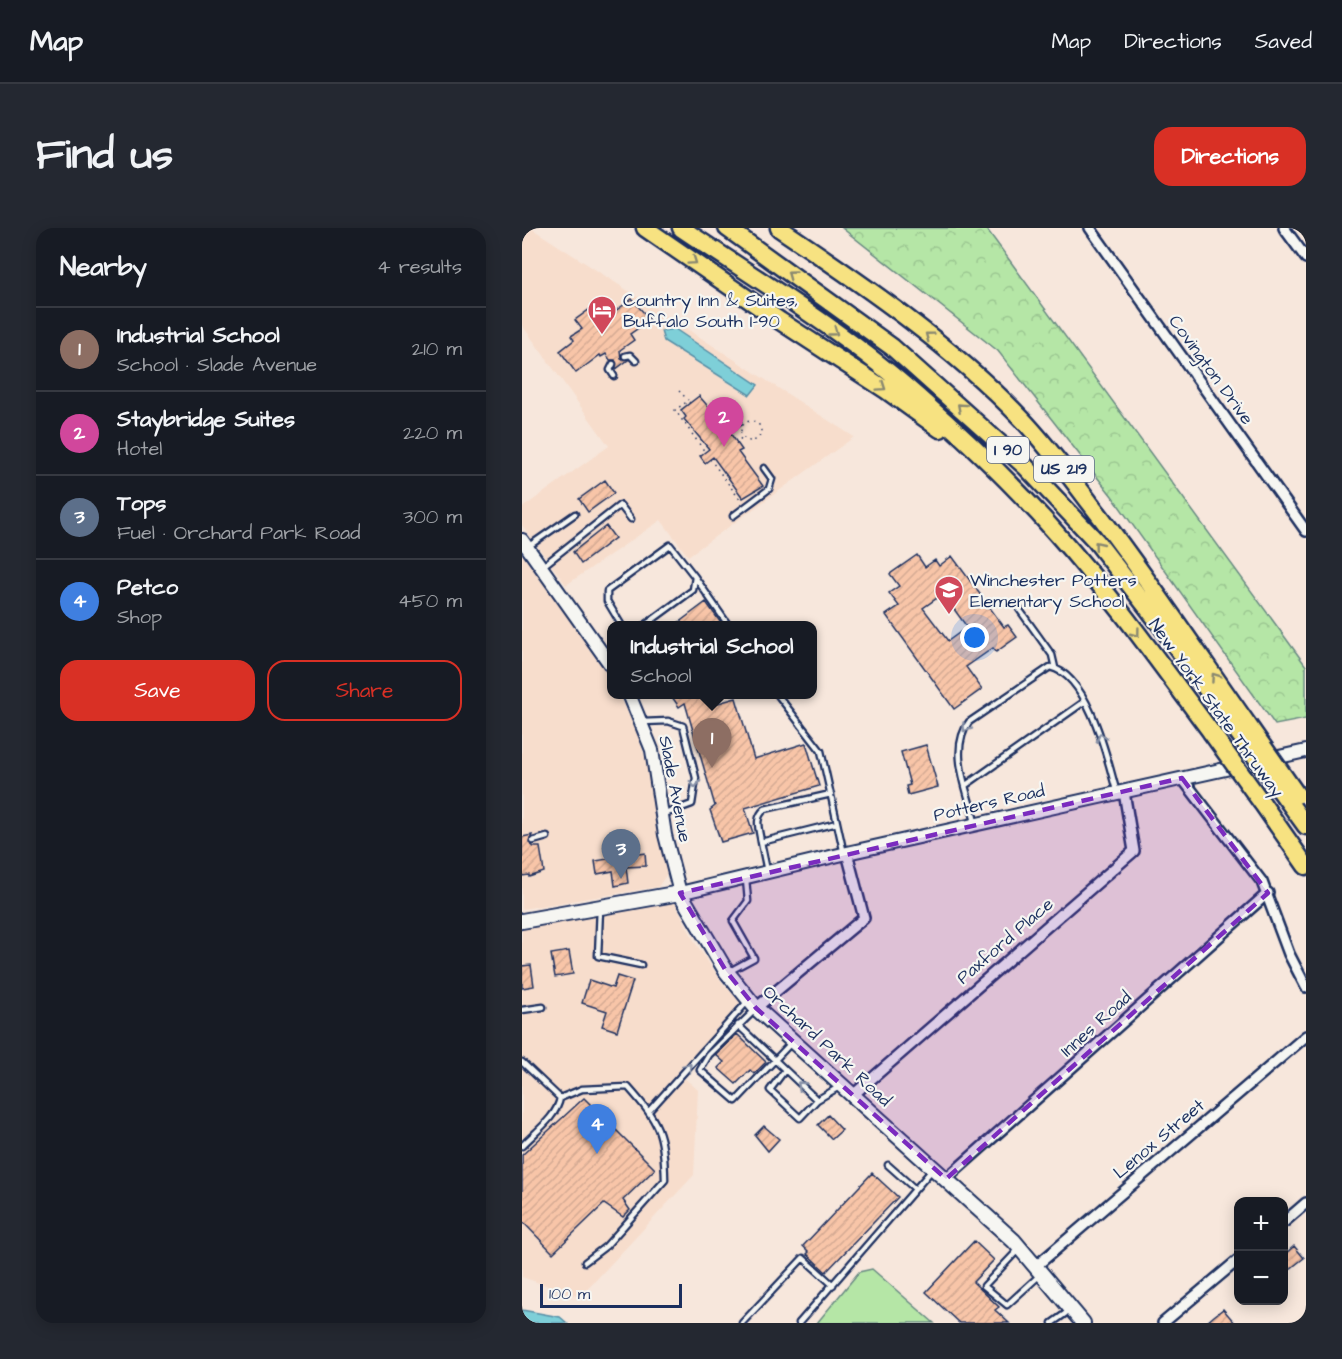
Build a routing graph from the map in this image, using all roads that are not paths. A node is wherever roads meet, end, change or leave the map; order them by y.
1 (645, 228) edge
2 (681, 228) edge
3 (727, 228) edge
4 (779, 228) edge
5 (796, 228) edge
6 (1090, 228) edge
7 (1284, 228) edge
8 (1306, 258) edge
9 (828, 261) junction
10 (625, 356) dead end
11 (636, 361) dead end
12 (613, 364) dead end
13 (614, 376) dead end
14 (764, 468) dead end
15 (1004, 476) junction
16 (575, 514) dead end
17 (733, 516) dead end
18 (631, 519) dead end
19 (1306, 531) edge
20 (525, 544) edge
21 (541, 568) junction
22 (695, 577) junction
23 (1019, 609) dead end
24 (619, 621) edge
25 (651, 621) edge
26 (726, 621) edge
27 (607, 651) edge
28 (1055, 668) junction
29 (632, 699) edge
30 (781, 699) edge
31 (1084, 702) junction
32 (643, 722) junction
33 (1241, 726) junction
34 (1306, 751) edge
35 (1182, 778) junction
36 (966, 785) junction
37 (1120, 792) junction
38 (831, 794) junction
39 (1296, 800) edge
40 (662, 815) junction
41 (837, 823) junction
42 (975, 824) junction
43 (1306, 826) edge
44 (547, 837) dead end
45 (533, 840) dead end
46 (761, 842) junction
47 (845, 853) junction
48 (1306, 866) edge
49 (767, 872) junction
50 (746, 877) junction
51 (680, 893) junction
52 (1268, 893) junction
53 (600, 909) junction
54 (522, 921) edge
55 (641, 965) dead end
56 (728, 972) junction
57 (1306, 987) edge
58 (753, 1004) junction
59 (543, 1007) dead end
60 (522, 1011) edge
61 (738, 1025) junction
62 (1306, 1036) edge
63 (793, 1041) junction
64 (775, 1061) junction
65 (522, 1062) edge
66 (785, 1070) junction
67 (841, 1085) junction
68 (853, 1095) junction
69 (560, 1098) junction
70 (817, 1100) junction
71 (649, 1111) junction
72 (522, 1146) edge
73 (888, 1165) dead end
74 (934, 1168) junction
75 (946, 1179) junction
76 (915, 1189) junction
77 (1306, 1203) edge
78 (1288, 1219) edge
79 (1020, 1248) junction
80 (585, 1262) dead end
81 (1234, 1264) edge
82 (1038, 1271) junction
83 (833, 1285) junction
84 (1071, 1309) junction
85 (742, 1323) edge
86 (799, 1323) edge
87 (1052, 1323) edge
88 (1083, 1323) edge
89 (1163, 1323) edge

1 -> 15 highway
2 -> 15 highway, New York State Thruway / I 90
33 -> 3 highway, New York State Thruway / I 90
4 - 9 highway, US 219
5 - 9 highway
6 - 19 street, Covington Drive
7 - 8 street
33 -> 9 highway, US 219
10 - 11 lane
12 - 13 lane
14 - 17 lane
15 -> 48 highway, New York State Thruway / I 90, bridge
16 - 20 lane
18 - 21 lane
20 - 21 street
21 - 27 street
22 - 24 lane
22 - 25 lane
22 - 26 lane
23 - 28 lane
28 - 31 lane
28 -> 36 lane
29 - 32 street, Slade Avenue
30 - 38 lane
31 - 36 lane
37 -> 31 lane
32 - 40 street, Slade Avenue
32 -> 40 lane
33 - 39 highway, US 219, bridge
34 - 35 street, Potters Road
35 - 37 street, Potters Road
35 - 52 street
36 - 42 lane
37 - 42 street, Potters Road
37 - 68 street, Paxford Place
38 - 41 lane
38 - 46 lane
39 - 43 highway, New York State Thruway
40 - 51 street, Slade Avenue
41 - 46 lane
41 - 47 lane
42 - 47 street, Potters Road
44 - 45 lane
46 - 49 lane
47 - 49 street, Potters Road
47 - 58 street
49 - 50 street, Potters Road
50 - 51 street, Potters Road
50 - 56 lane
51 - 53 main road
51 - 56 main road, Orchard Park Road
52 - 57 street
52 - 75 street, Innes Road
53 - 54 main road
53 - 55 lane
56 - 58 main road, Orchard Park Road
58 - 61 lane
58 - 63 main road, Orchard Park Road
71 -> 58 lane
59 - 60 lane
61 - 64 lane
61 - 64 lane
62 - 82 street, Lenox Street
63 - 64 lane
63 - 67 main road, Orchard Park Road
64 - 66 lane
65 - 69 lane
70 -> 66 lane
66 - 70 lane
67 - 68 main road, Orchard Park Road
67 - 70 lane
68 - 74 main road, Orchard Park Road
69 - 71 lane
69 - 72 lane
71 - 80 lane
73 - 76 lane
74 - 75 main road, Orchard Park Road
74 - 76 lane
75 - 79 main road, Orchard Park Road
76 - 83 lane
77 - 78 street
79 - 82 main road, Orchard Park Road
79 - 82 lane
81 - 89 street
82 - 84 main road, Orchard Park Road
83 - 85 lane
83 - 86 lane
84 - 87 lane
84 - 88 main road, Orchard Park Road

